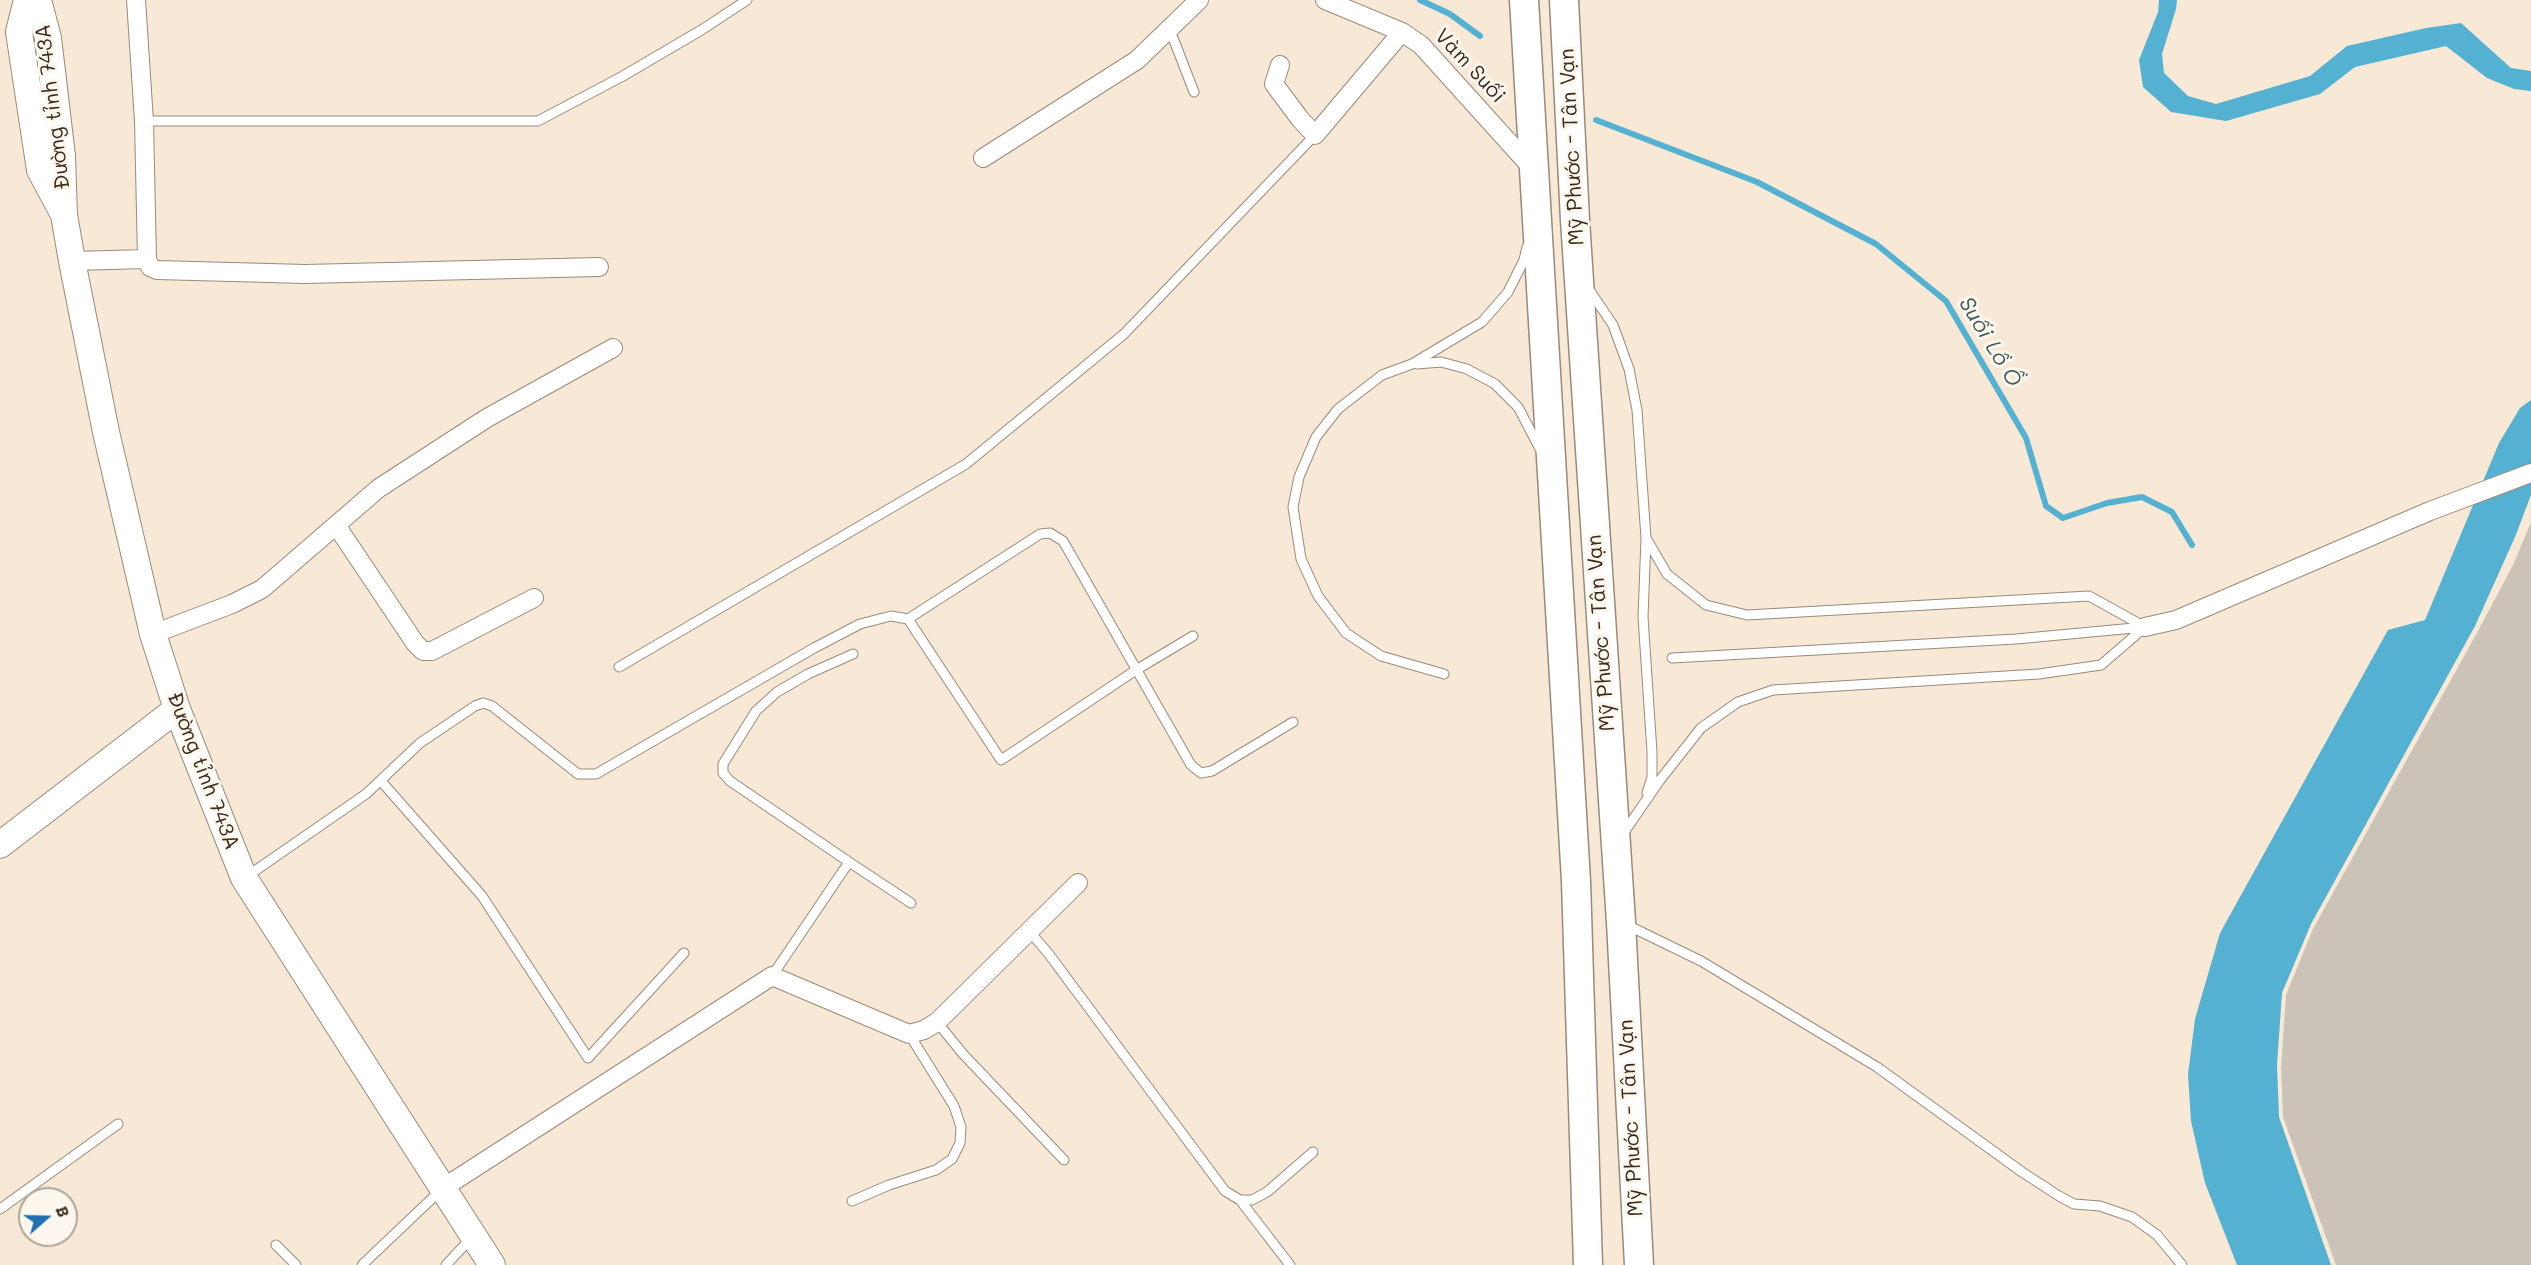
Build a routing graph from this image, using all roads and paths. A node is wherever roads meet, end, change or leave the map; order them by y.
1 (27, 0) edge
2 (38, 0) edge
3 (136, 0) edge
4 (747, 0) edge
5 (1199, 0) edge
6 (1325, 0) edge
7 (1524, 0) edge
8 (1564, 0) edge
9 (1170, 30) junction
10 (1402, 32) junction
11 (1280, 65) dead end
12 (1194, 92) dead end
13 (144, 121) junction
14 (1315, 135) junction
15 (983, 158) dead end
16 (1533, 169) junction
17 (1535, 212) junction
18 (64, 215) junction
19 (147, 259) junction
20 (72, 261) junction
21 (599, 267) dead end
22 (1578, 273) junction
23 (614, 348) dead end
24 (1412, 364) junction
25 (1551, 470) junction
26 (2531, 473) edge
27 (336, 525) junction
28 (1646, 538) junction
29 (534, 597) dead end
30 (908, 619) junction
31 (2145, 627) junction
32 (153, 634) junction
33 (1193, 636) dead end
34 (853, 654) dead end
35 (1672, 658) dead end
36 (619, 667) dead end
37 (1136, 670) junction
38 (1444, 674) dead end
39 (177, 709) junction
40 (1293, 722) dead end
41 (381, 781) junction
42 (1645, 801) junction
43 (0, 845) edge
44 (1615, 846) junction
45 (849, 862) junction
46 (244, 878) junction
47 (1078, 883) dead end
48 (911, 903) dead end
49 (1621, 922) junction
50 (1030, 932) junction
51 (684, 954) dead end
52 (772, 976) junction
53 (937, 1022) junction
54 (909, 1034) junction
55 (118, 1124) dead end
56 (1313, 1152) dead end
57 (1064, 1160) dead end
58 (443, 1188) junction
59 (1240, 1200) junction
60 (852, 1201) dead end
61 (0, 1209) edge
62 (473, 1236) junction
63 (276, 1245) dead end
64 (296, 1265) edge
65 (362, 1265) edge
66 (446, 1265) edge
67 (492, 1265) edge
68 (1290, 1265) edge
69 (1588, 1265) edge
70 (1639, 1265) edge
71 (2182, 1265) edge

1 - 18 main road, Đường tỉnh 743A
2 - 18 main road, Đường tỉnh 743A
3 - 13 street
4 - 13 lane
5 - 9 street
6 - 10 street, Vàm Suối
7 - 16 main road, Mỹ Phước - Tân Vạn
8 - 22 main road, Mỹ Phước - Tân Vạn
9 - 12 lane
9 - 15 street
10 - 14 street
10 - 16 street, Vàm Suối
11 - 14 street
13 - 19 street
14 - 36 lane
16 - 17 main road, Mỹ Phước - Tân Vạn
17 - 24 lane
17 - 25 main road, Mỹ Phước - Tân Vạn
18 - 20 main road, Đường tỉnh 743A
19 - 20 street
19 - 21 street
20 - 32 main road, Đường tỉnh 743A
22 - 28 lane
22 - 44 main road, Mỹ Phước - Tân Vạn
23 - 27 street
24 - 25 lane
24 - 38 lane
25 - 69 main road, Mỹ Phước - Tân Vạn
26 - 31 street
27 - 29 street
27 - 32 street
28 - 31 lane
28 - 42 lane
30 - 37 lane
30 - 37 lane
30 - 41 lane
31 - 35 lane
31 - 42 lane
32 - 39 main road, Đường tỉnh 743A
33 - 37 lane
34 - 45 lane
37 - 40 lane
39 - 43 main road
39 - 46 main road, Đường tỉnh 743A
41 - 46 lane
41 - 51 lane
42 - 44 lane
44 - 49 main road, Mỹ Phước - Tân Vạn
45 - 48 lane
45 - 52 lane
46 - 58 main road, Đường tỉnh 743A
47 - 50 street
49 - 70 main road, Mỹ Phước - Tân Vạn
49 - 71 lane
50 - 53 street
50 - 59 lane
52 - 54 street
52 - 58 street
53 - 54 street
53 - 57 lane
54 - 60 lane
55 - 61 lane
56 - 59 lane
58 - 62 main road, Đường tỉnh 743A
58 - 65 lane
59 - 68 lane
62 - 66 lane
62 - 67 main road, Đường tỉnh 743A
63 - 64 lane

